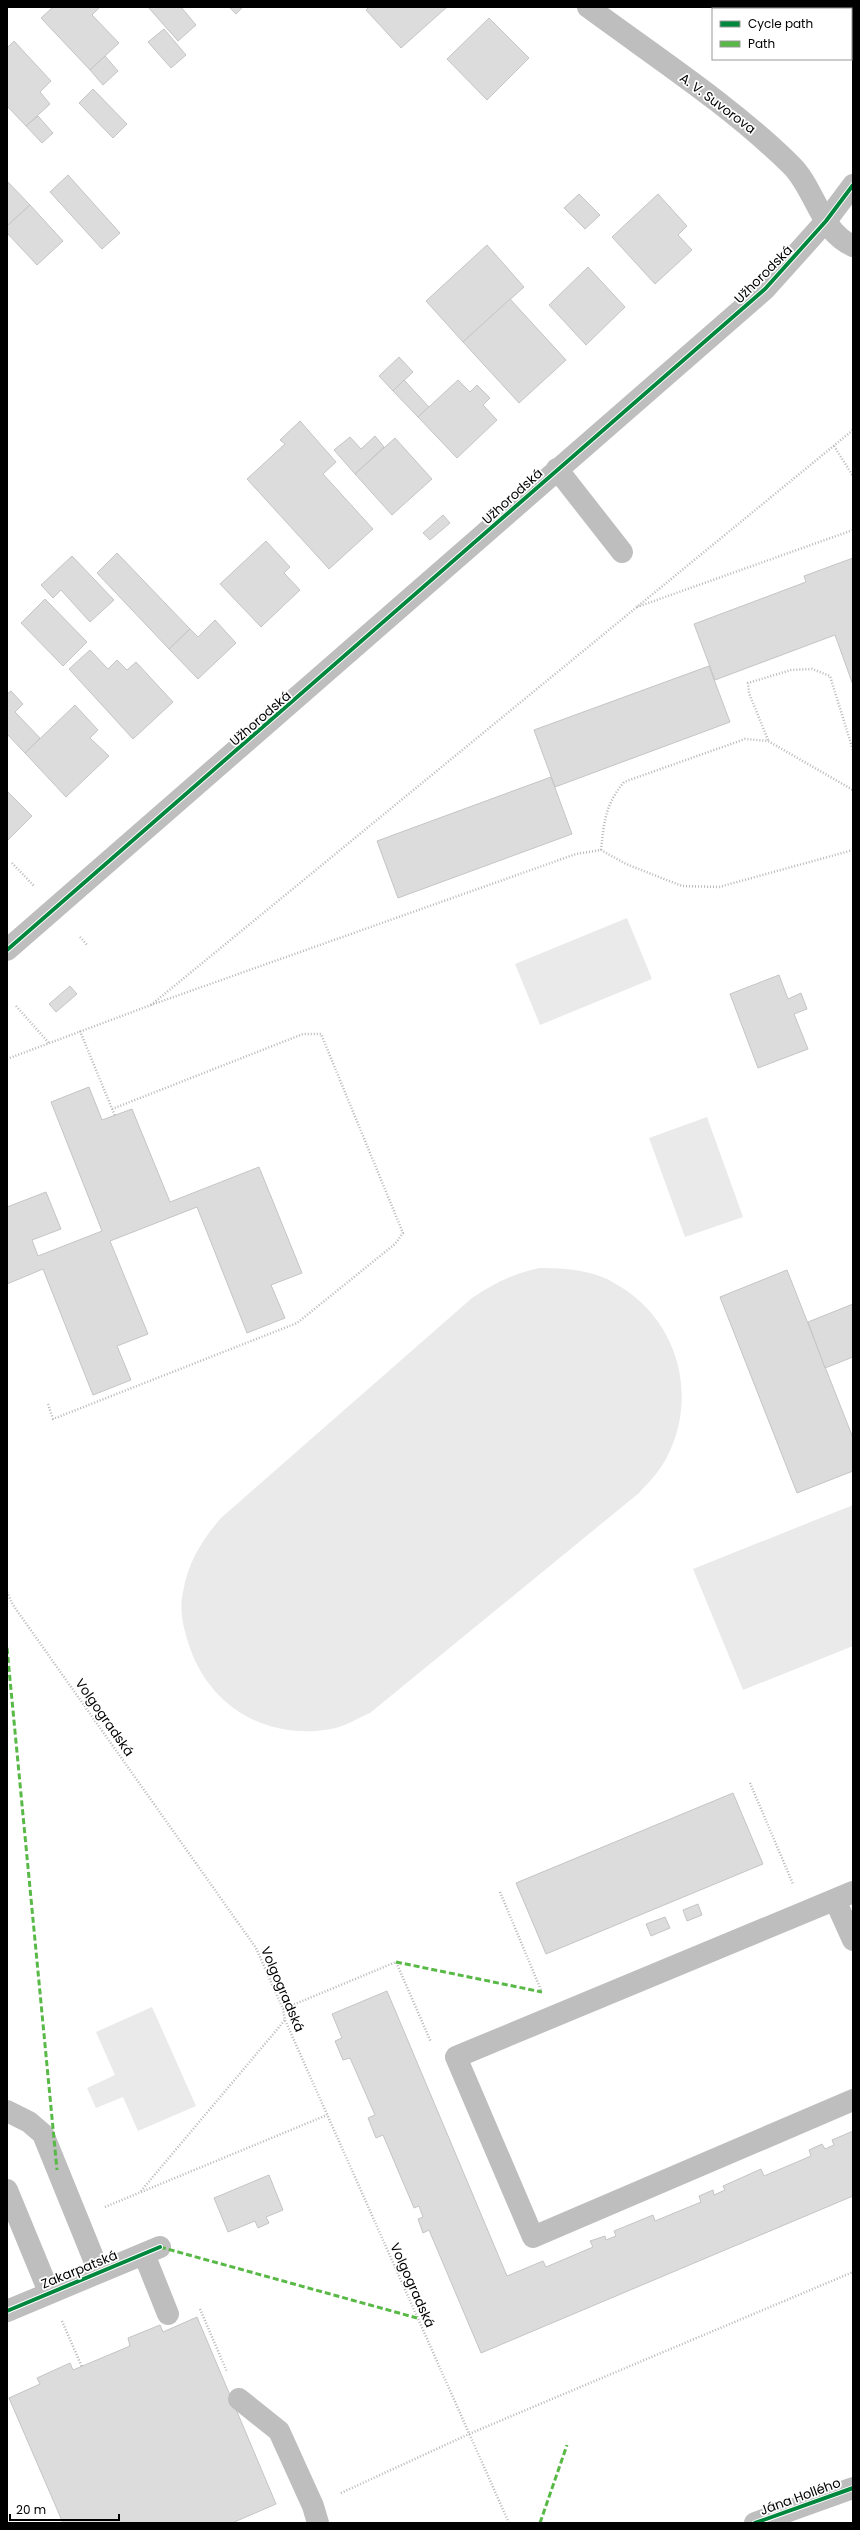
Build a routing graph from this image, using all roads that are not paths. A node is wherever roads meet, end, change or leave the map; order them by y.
1 (588, 7) edge
2 (853, 185) edge
3 (826, 221) junction
4 (853, 246) edge
5 (557, 469) junction
6 (622, 552) dead end
7 (7, 950) edge
8 (844, 1896) edge
9 (853, 1940) edge
10 (853, 2100) edge
11 (7, 2111) edge
12 (7, 2190) edge
13 (99, 2272) junction
14 (49, 2292) junction
15 (7, 2311) edge
16 (168, 2314) dead end
17 (239, 2398) dead end
18 (853, 2488) edge
19 (316, 2514) edge
20 (755, 2523) edge

1 - 3 street, A. V. Suvorova
2 - 3 street, Užhorodská
3 - 4 street, A. V. Suvorova
3 - 5 street, Užhorodská
5 - 6 street
5 - 7 street, Užhorodská
8 - 9 street
8 - 10 street
11 - 13 street
12 - 14 street
13 - 14 street, Zakarpatská
13 - 16 street, Zakarpatská
14 - 15 street, Zakarpatská
17 - 19 street
18 - 20 street, Jána Hollého

